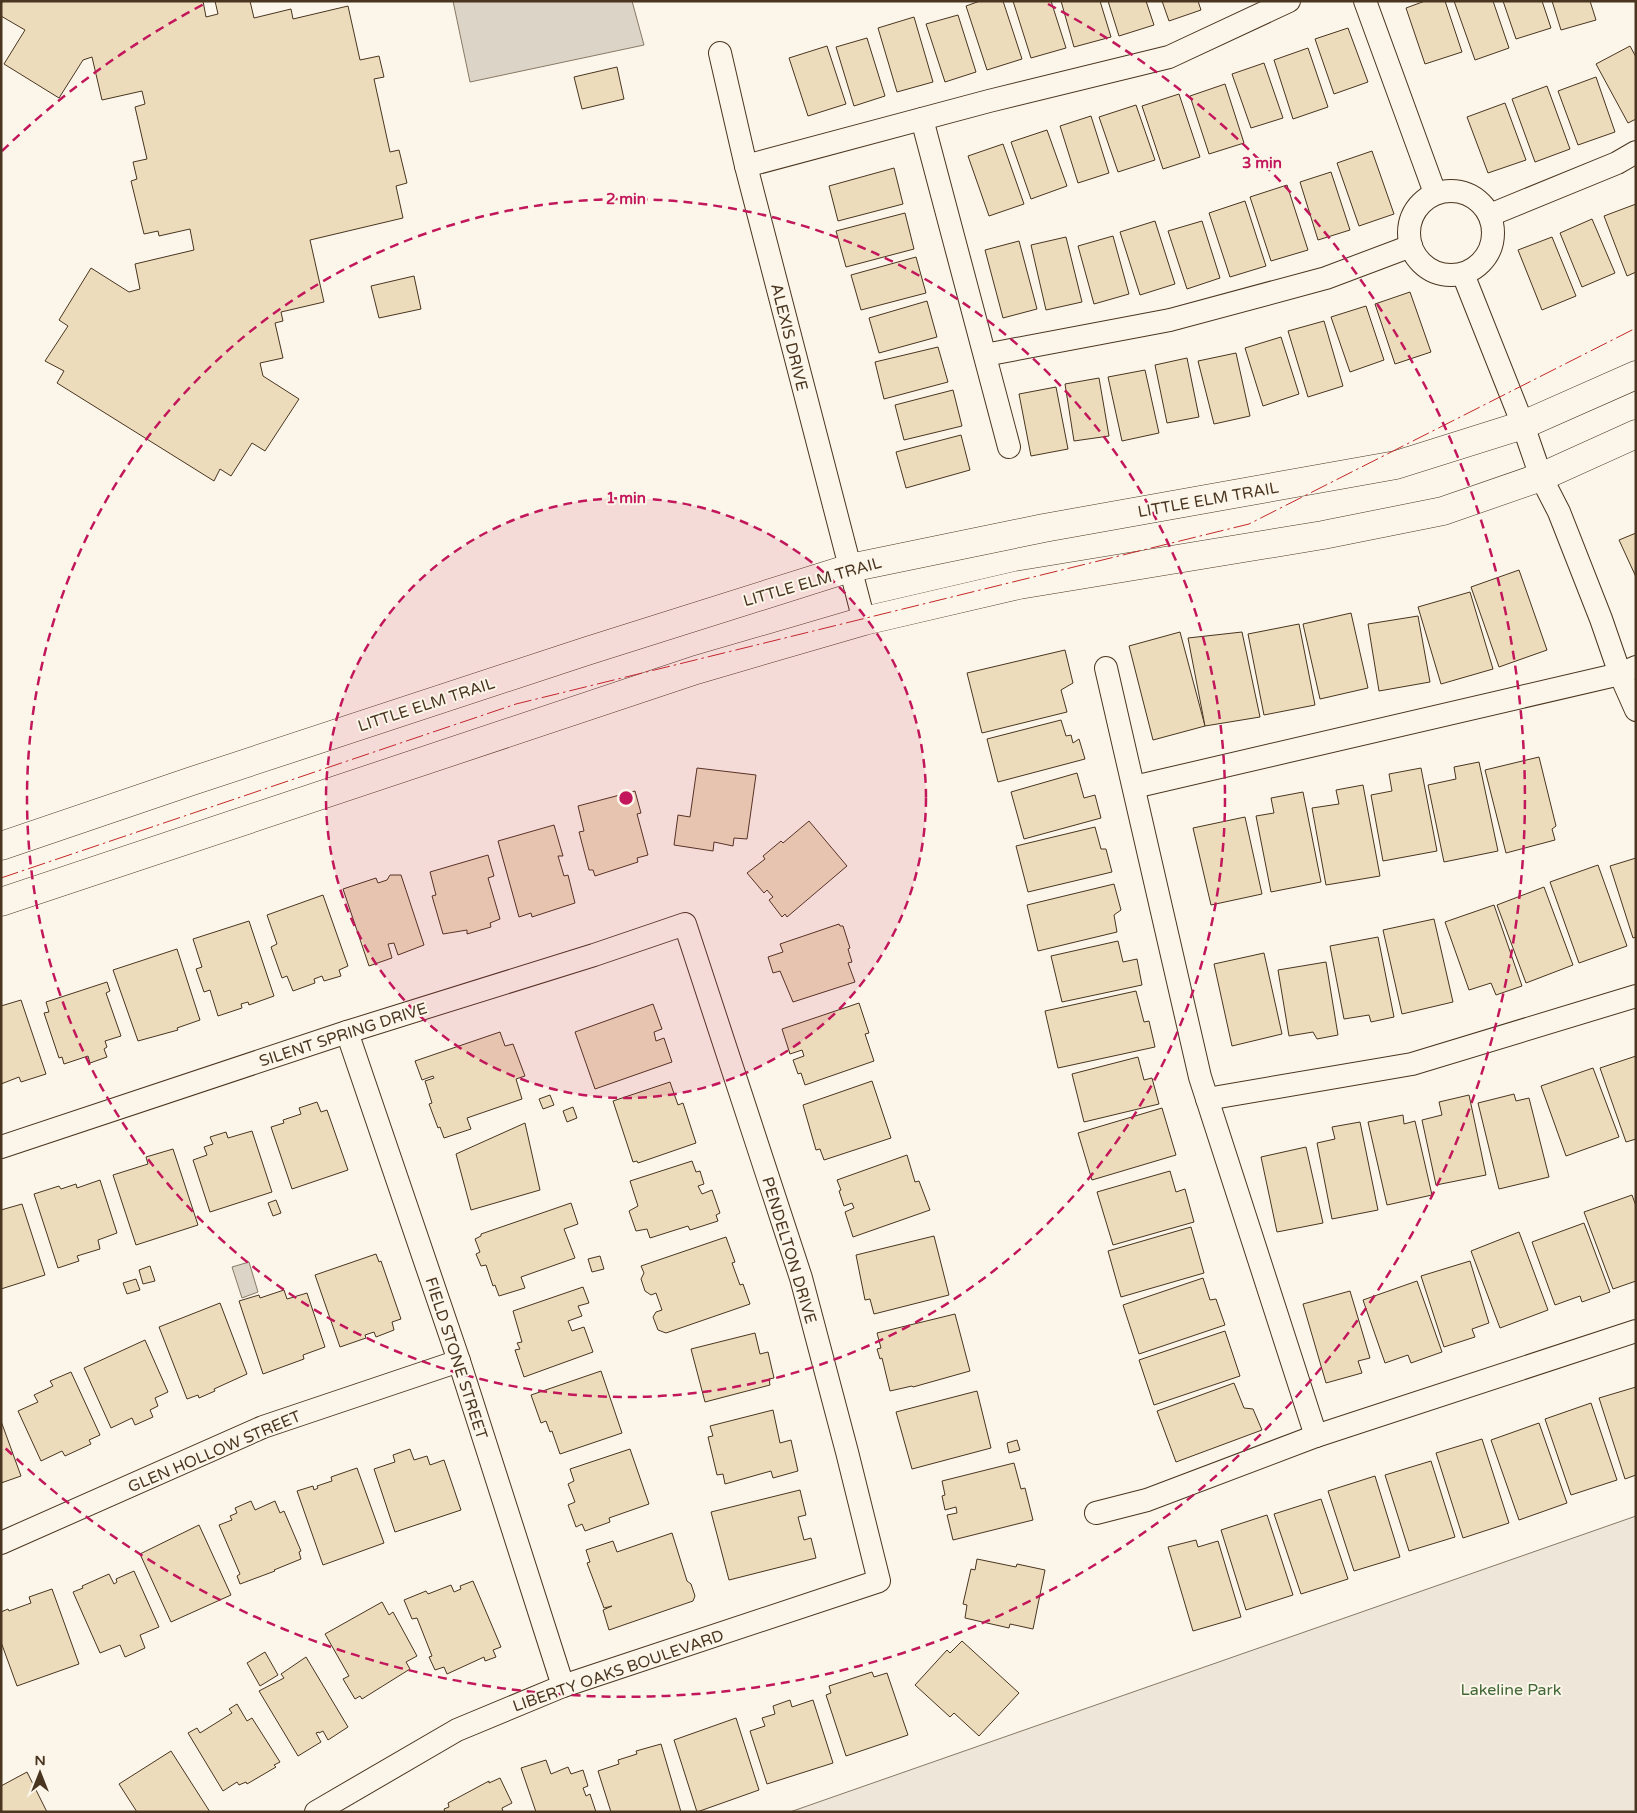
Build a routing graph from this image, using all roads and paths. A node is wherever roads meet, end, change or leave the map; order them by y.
1 (1289, 1) edge
2 (1365, 1) edge
3 (720, 53) dead end
4 (922, 119) junction
5 (1636, 152) edge
6 (746, 166) junction
7 (1435, 193) junction
8 (1490, 215) junction
9 (1411, 246) junction
10 (1463, 274) junction
11 (985, 355) junction
12 (1636, 376) edge
13 (1523, 425) junction
14 (1636, 434) edge
15 (1009, 447) dead end
16 (1541, 477) junction
17 (850, 568) junction
18 (864, 621) junction
19 (1106, 668) dead end
20 (1628, 671) edge
21 (1636, 710) edge
22 (1134, 787) junction
23 (1, 846) edge
24 (1, 902) edge
25 (685, 924) joint
26 (1636, 996) edge
27 (347, 1032) junction
28 (1207, 1099) junction
29 (1, 1147) edge
30 (1636, 1331) edge
31 (459, 1362) junction
32 (1316, 1436) junction
33 (1096, 1513) dead end
34 (1, 1543) edge
35 (879, 1581) joint
36 (563, 1686) junction
37 (316, 1812) edge

1 - 4 street
2 - 7 street
3 - 6 street, ALEXIS DRIVE
4 - 6 street
4 - 11 street
5 - 8 street
6 - 17 street, ALEXIS DRIVE
7 - 8 street
7 - 9 street
8 - 10 street
9 - 10 street
9 - 11 street
10 - 13 street
11 - 15 street
12 - 13 street, LITTLE ELM TRAIL
13 - 16 street
13 - 17 street, LITTLE ELM TRAIL
14 - 16 street
16 - 18 street
16 - 20 street
17 - 18 street, ALEXIS DRIVE
17 - 23 street, LITTLE ELM TRAIL
18 - 24 street
19 - 22 street
20 - 21 street
20 - 22 street
22 - 28 street
25 - 27 street, SILENT SPRING DRIVE
25 - 35 street, PENDELTON DRIVE
26 - 28 street
27 - 29 street, SILENT SPRING DRIVE
27 - 31 street, FIELD STONE STREET
28 - 32 street
30 - 32 street
31 - 34 street, GLEN HOLLOW STREET
31 - 36 street, FIELD STONE STREET
32 - 33 street
35 - 36 street, LIBERTY OAKS BOULEVARD
36 - 37 street, LIBERTY OAKS BOULEVARD

